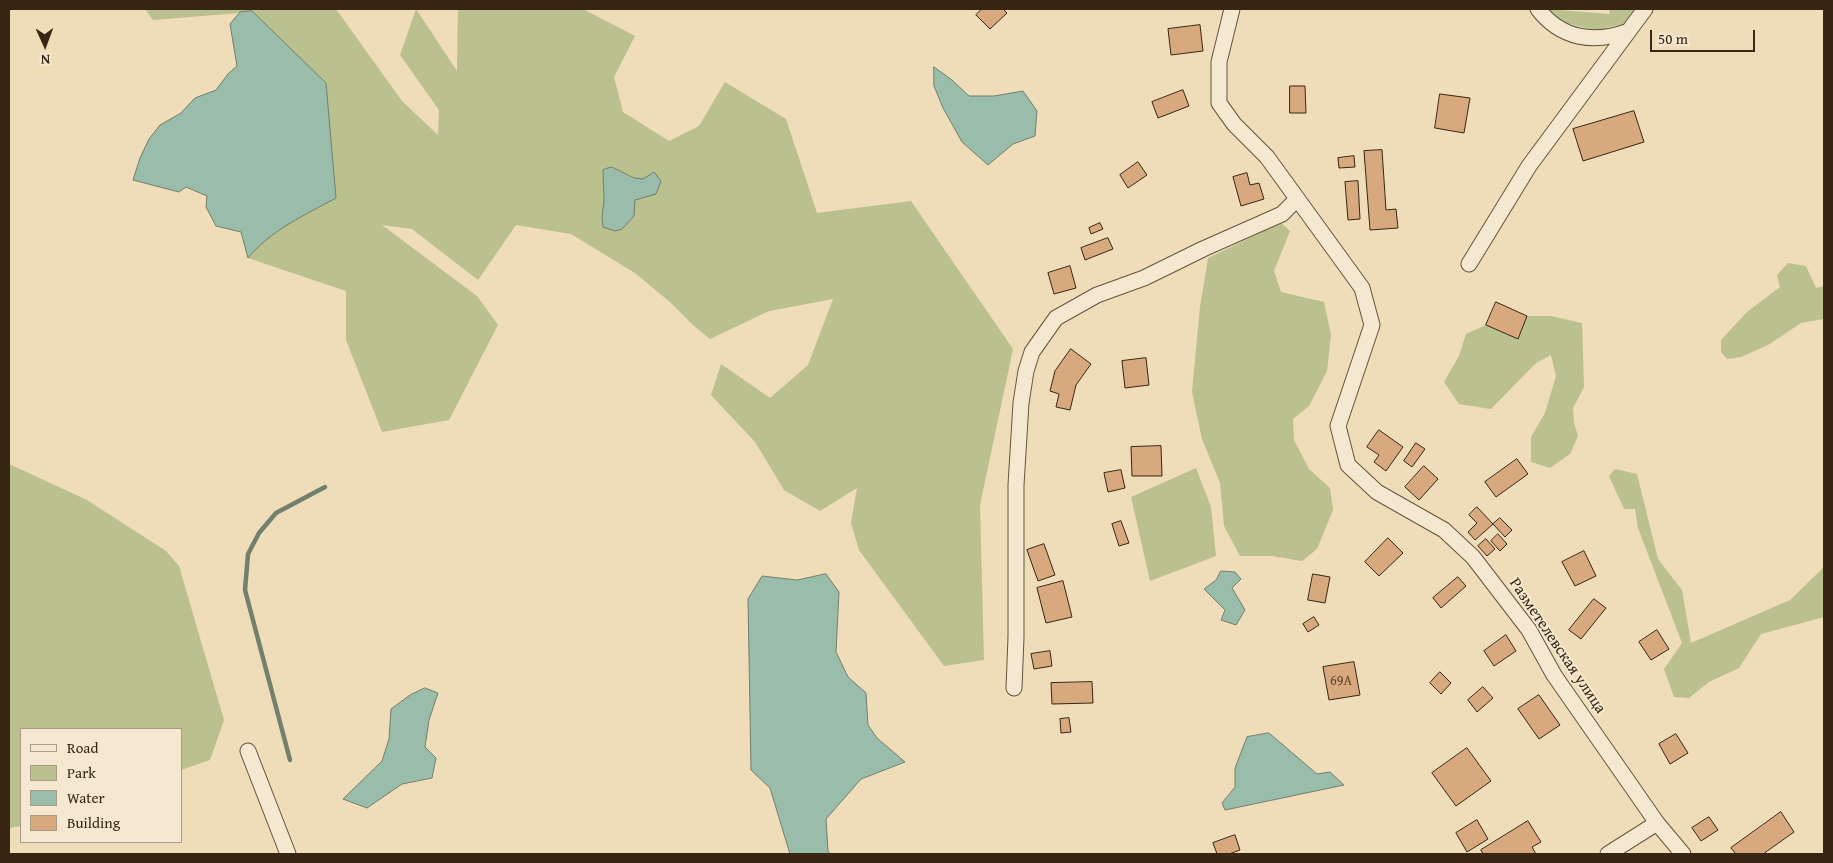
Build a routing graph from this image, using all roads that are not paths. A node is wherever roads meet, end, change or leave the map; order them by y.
1 (1232, 9) edge
2 (1538, 9) edge
3 (1645, 9) edge
4 (1629, 31) junction
5 (1296, 199) junction
6 (1469, 264) dead end
7 (1014, 688) dead end
8 (248, 751) dead end
9 (1657, 823) junction
10 (288, 854) edge
11 (1608, 854) edge
12 (1683, 854) edge

1 - 5 street, Разметелевская улица
2 - 4 street
3 - 4 street
4 - 6 street
5 - 7 street
5 - 9 street, Разметелевская улица
8 - 10 street
9 - 11 street
9 - 12 street, Разметелевская улица

